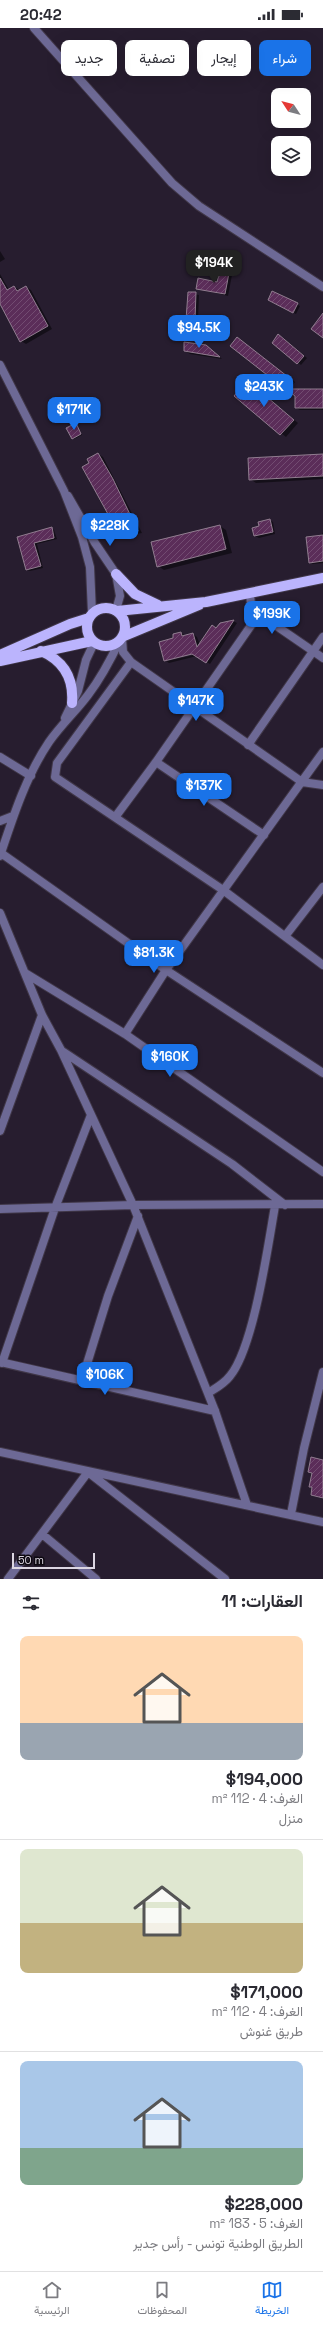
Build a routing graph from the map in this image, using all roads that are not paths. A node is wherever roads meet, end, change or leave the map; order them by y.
1 (34, 28) edge
2 (323, 287) edge
3 (0, 365) edge
4 (64, 490) junction
5 (116, 574) junction
6 (323, 578) edge
7 (250, 593) junction
8 (206, 602) junction
9 (160, 606) junction
10 (116, 611) junction
11 (259, 614) junction
12 (90, 616) junction
13 (323, 637) edge
14 (121, 638) junction
15 (93, 642) junction
16 (41, 651) junction
17 (313, 652) junction
18 (0, 655) edge
19 (323, 658) edge
20 (0, 661) edge
21 (131, 662) junction
22 (72, 703) junction
23 (194, 707) junction
24 (60, 728) junction
25 (248, 745) junction
26 (323, 752) edge
27 (0, 757) edge
28 (156, 762) junction
29 (31, 776) junction
30 (302, 782) junction
31 (323, 785) edge
32 (13, 816) junction
33 (116, 816) junction
34 (0, 821) edge
35 (264, 835) junction
36 (0, 854) edge
37 (323, 887) edge
38 (223, 890) junction
39 (0, 913) edge
40 (286, 935) junction
41 (323, 965) edge
42 (166, 970) junction
43 (24, 973) junction
44 (42, 1016) junction
45 (125, 1034) junction
46 (61, 1050) junction
47 (323, 1073) edge
48 (91, 1115) junction
49 (0, 1131) edge
50 (323, 1172) edge
51 (323, 1204) edge
52 (133, 1205) junction
53 (285, 1205) junction
54 (275, 1206) junction
55 (55, 1208) junction
56 (0, 1209) edge
57 (138, 1216) junction
58 (1, 1362) edge
59 (323, 1372) edge
60 (82, 1380) junction
61 (208, 1393) junction
62 (320, 1393) edge
63 (215, 1411) junction
64 (0, 1452) edge
65 (88, 1472) junction
66 (246, 1506) junction
67 (291, 1514) junction
68 (323, 1522) edge
69 (42, 1534) junction
70 (8, 1579) edge
71 (96, 1579) edge
72 (225, 1579) edge

1 - 2 street
3 - 4 street
4 - 5 street
4 - 12 street
5 - 9 main road
5 - 10 street
6 - 7 main road
7 - 8 main road
7 - 11 street
8 - 9 main road
8 - 14 main road
9 - 10 main road
10 - 12 main road
10 - 14 main road
11 - 17 street
11 - 23 street
12 - 15 main road
12 - 18 main road
13 - 17 street
14 - 15 main road
14 - 21 street
14 - 24 street
15 - 16 main road
15 - 22 street
16 - 20 main road
16 - 22 main road
17 - 19 street
17 - 25 street
21 - 23 street
21 - 33 street
22 - 24 street
23 - 25 street
23 - 28 street
24 - 29 street
25 - 30 street
26 - 30 street
27 - 29 street
28 - 33 street
28 - 35 street
29 - 32 street
30 - 31 street
30 - 35 street
32 - 34 street
32 - 36 street
33 - 38 street
35 - 38 street
36 - 42 street
37 - 40 street
38 - 40 street
38 - 42 street
39 - 43 street
40 - 41 street
42 - 45 street
42 - 47 street
43 - 44 street
43 - 45 street
44 - 46 street
44 - 49 street
45 - 50 street
46 - 48 street
46 - 53 street
48 - 52 street
48 - 55 street
51 - 53 street
52 - 54 street
52 - 55 street
52 - 57 street
53 - 54 street
54 - 61 street
55 - 56 street
55 - 58 street
57 - 60 street
57 - 61 street
58 - 60 street
59 - 62 street
60 - 63 street
61 - 63 street
62 - 67 street
63 - 66 street
64 - 65 street
65 - 66 street
65 - 69 street
65 - 72 street
66 - 67 street
67 - 68 street
69 - 70 street
69 - 71 street

